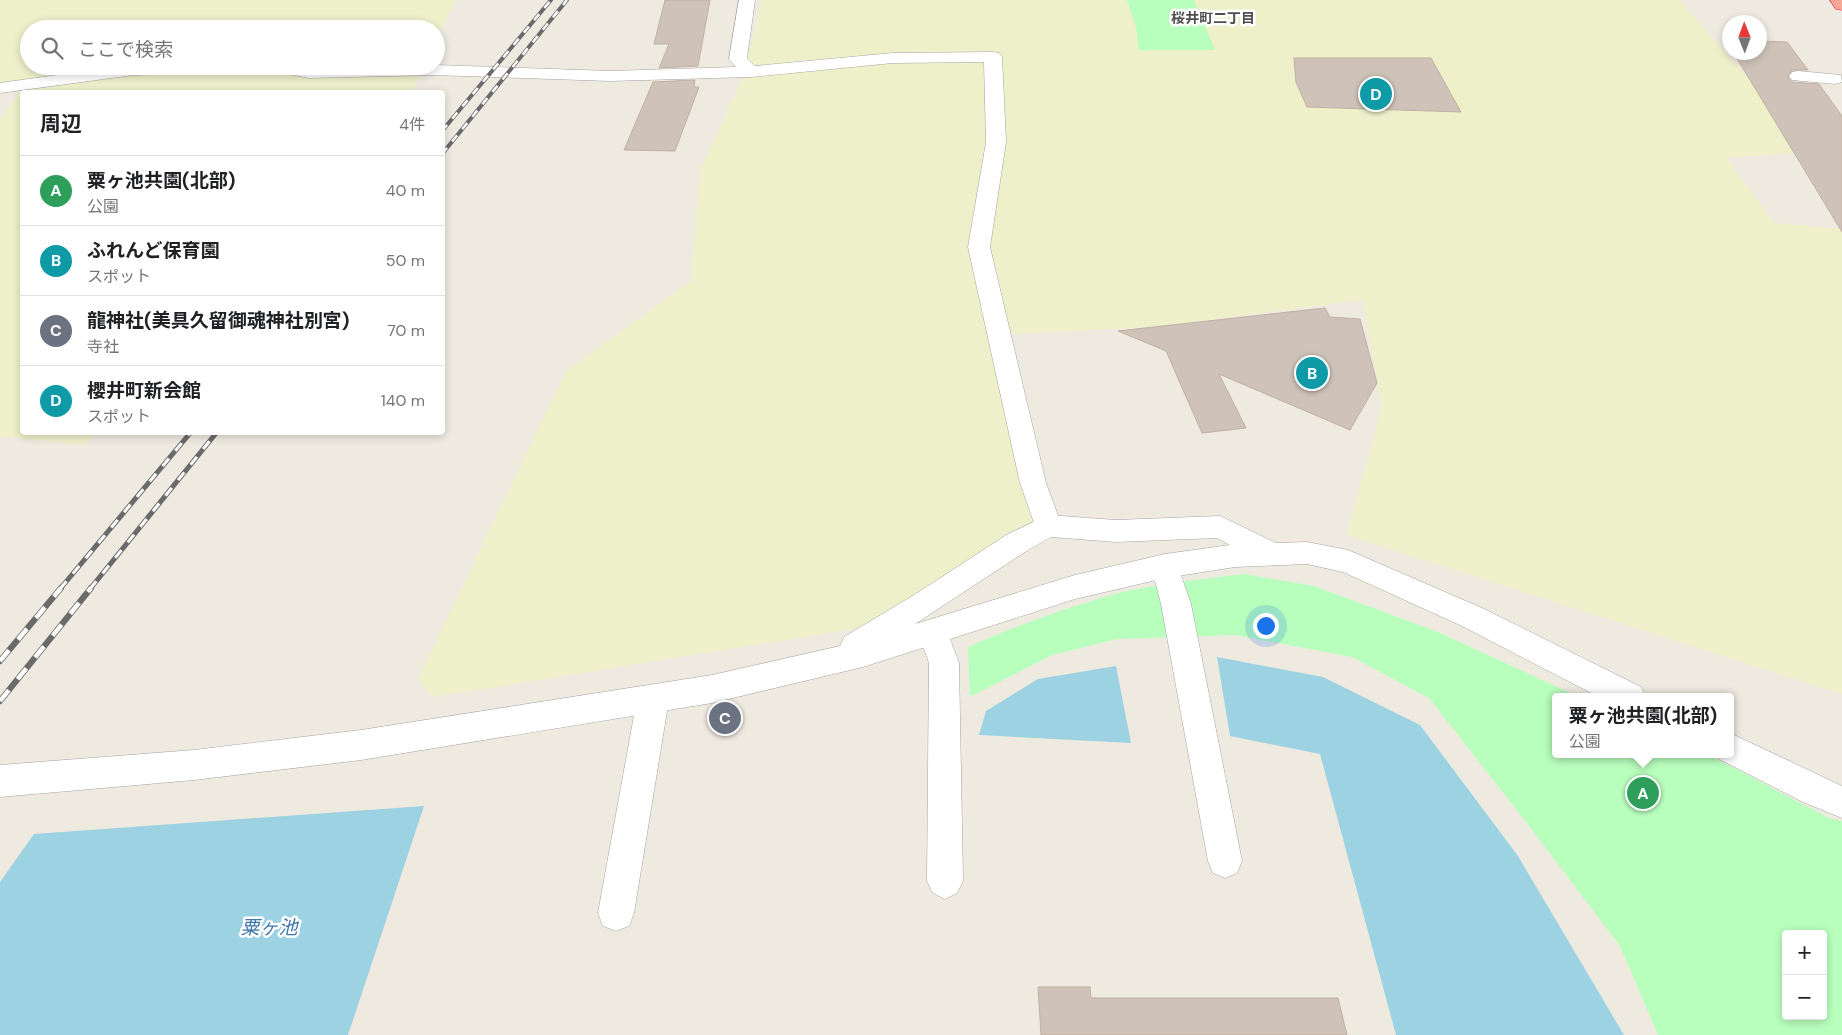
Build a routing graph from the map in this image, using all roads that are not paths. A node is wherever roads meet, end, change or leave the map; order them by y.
1 (747, 0) edge
2 (1838, 0) edge
3 (1842, 5) edge
4 (445, 70) edge
5 (751, 72) junction
6 (97, 75) edge
7 (1798, 76) dead end
8 (1840, 83) edge
9 (0, 88) edge
10 (1048, 526) junction
11 (1273, 554) junction
12 (1165, 566) junction
13 (933, 632) junction
14 (828, 662) junction
15 (1622, 693) edge
16 (651, 714) junction
17 (1734, 750) edge
18 (0, 782) edge
19 (1842, 802) edge
20 (1225, 861) dead end
21 (945, 881) dead end
22 (616, 913) dead end

1 - 5 street
2 - 3 highway
4 - 5 street
5 - 10 street
6 - 9 street
7 - 8 street
10 - 11 street
10 - 14 street
11 - 12 street
11 - 15 street
12 - 13 street
12 - 20 street
13 - 14 street
13 - 21 street
14 - 16 street
16 - 18 street
16 - 22 street
17 - 19 street

